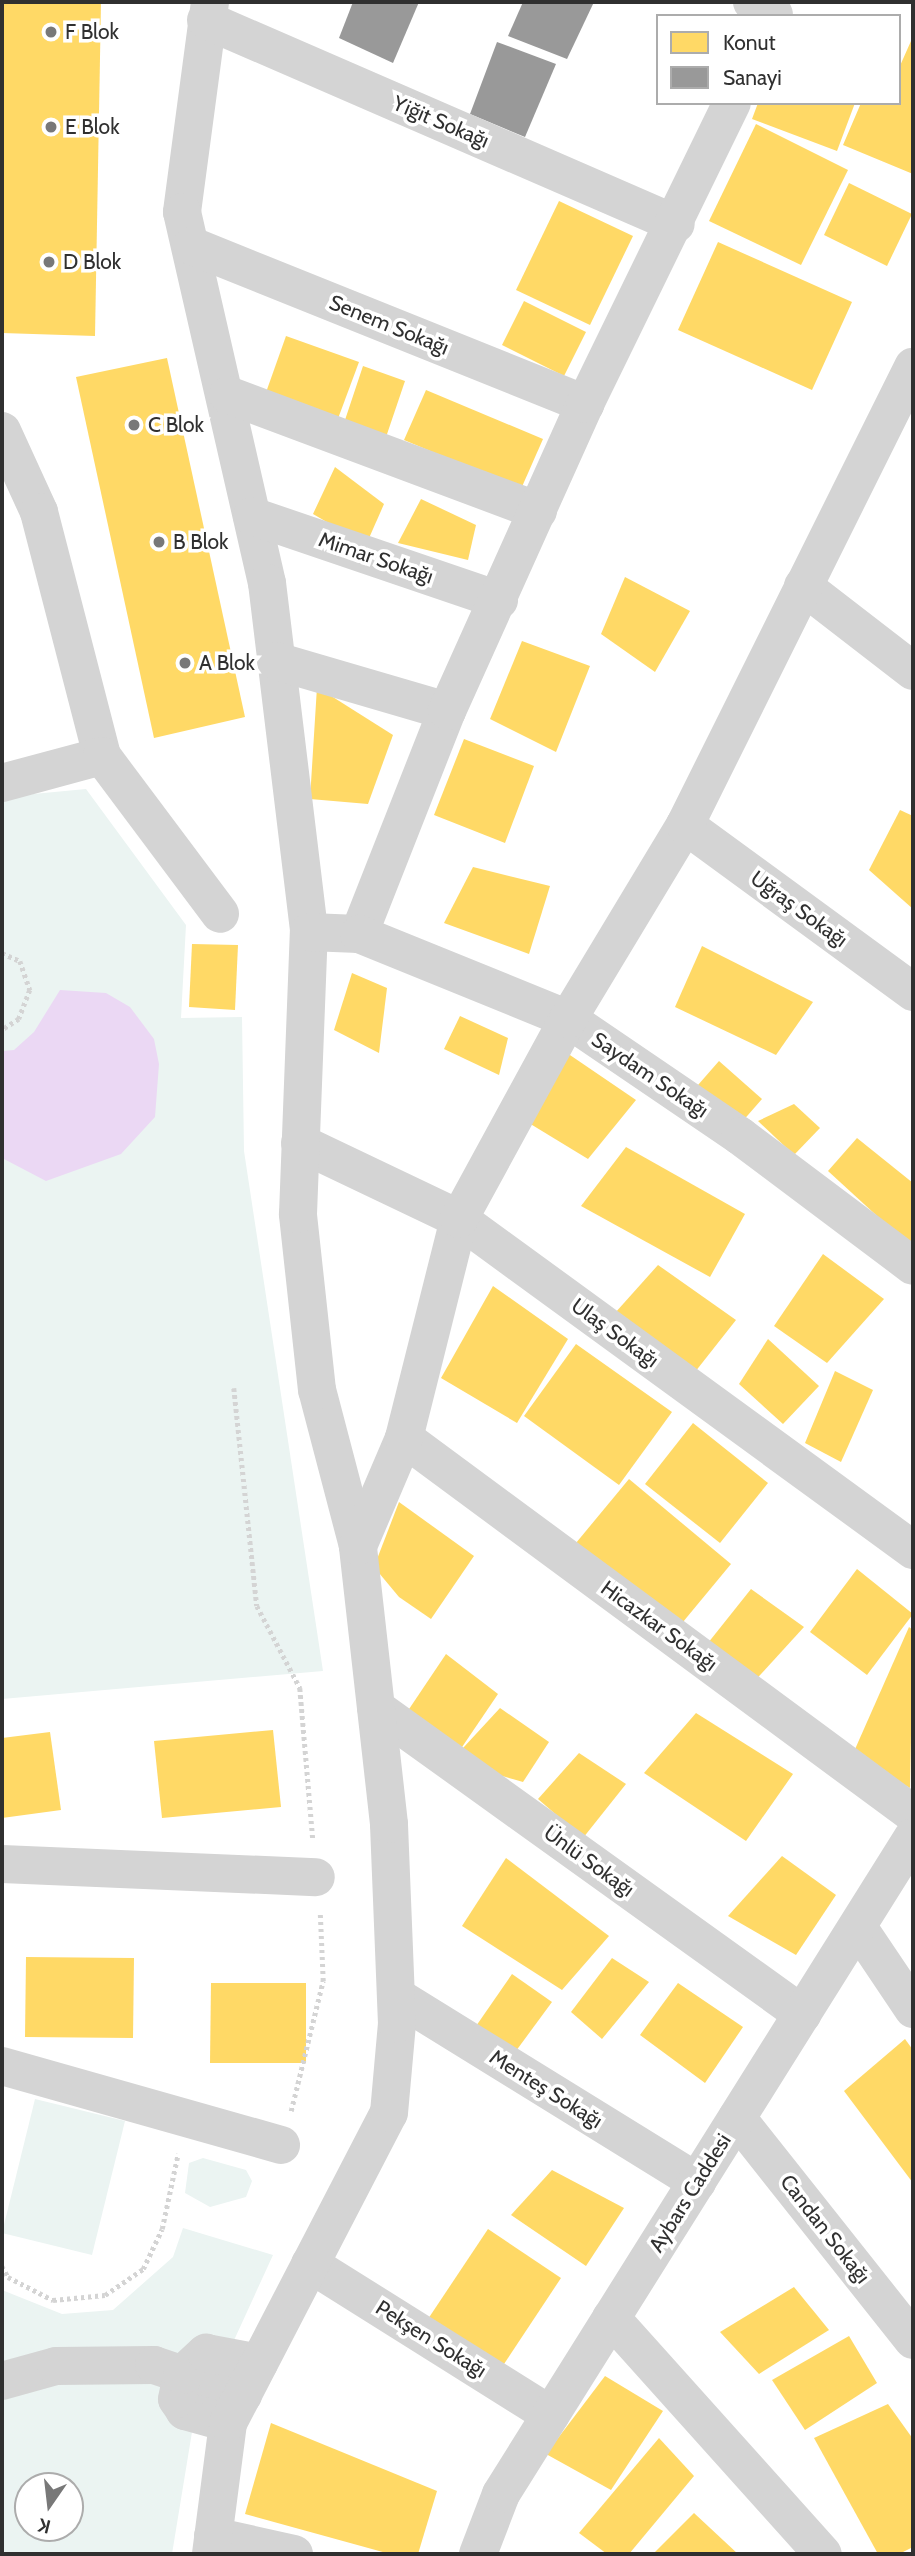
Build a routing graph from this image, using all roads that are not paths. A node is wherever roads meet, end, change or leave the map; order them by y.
1 (208, 11) edge
2 (731, 105) edge
3 (676, 224) junction
4 (192, 246) junction
5 (913, 367) edge
6 (228, 395) junction
7 (585, 404) junction
8 (2, 431) edge
9 (538, 511) junction
10 (252, 516) junction
11 (803, 586) junction
12 (499, 600) junction
13 (276, 661) junction
14 (913, 671) edge
15 (447, 711) junction
16 (102, 756) junction
17 (2, 783) edge
18 (685, 825) junction
19 (220, 914) dead end
20 (309, 932) junction
21 (359, 934) junction
22 (913, 992) edge
23 (568, 1019) junction
24 (300, 1143) junction
25 (459, 1219) junction
26 (913, 1266) edge
27 (404, 1438) junction
28 (358, 1546) junction
29 (913, 1550) edge
30 (376, 1708) junction
31 (913, 1814) edge
32 (913, 1837) edge
33 (2, 1864) edge
34 (316, 1877) road end
35 (858, 1927) junction
36 (396, 1996) junction
37 (913, 2008) edge
38 (802, 2014) junction
39 (2, 2066) edge
40 (737, 2118) junction
41 (281, 2145) road end
42 (697, 2182) junction
43 (310, 2264) junction
44 (611, 2318) junction
45 (913, 2340) edge
46 (182, 2375) junction
47 (2, 2381) edge
48 (243, 2394) junction
49 (551, 2414) junction
50 (212, 2545) edge
51 (294, 2554) edge
52 (478, 2554) edge
53 (823, 2554) edge

1 - 3 street, Yiğit Sokağı
1 - 4 street
2 - 3 street
3 - 7 street
4 - 6 street
4 - 7 street, Senem Sokağı
5 - 11 street
6 - 9 street
6 - 10 street
7 - 9 street
8 - 16 street
9 - 12 street
10 - 12 street, Mimar Sokağı
10 - 13 street
11 - 14 street
11 - 18 street
12 - 15 street
13 - 15 street
13 - 20 street
15 - 21 street
16 - 17 street
16 - 19 street
18 - 22 street, Uğraş Sokağı
18 - 23 street
20 - 21 street, Saydam Sokağı
20 - 24 street
21 - 23 street, Saydam Sokağı
23 - 25 street
23 - 26 street, Saydam Sokağı
24 - 25 street, Ulaş Sokağı
24 - 28 street
25 - 27 street
25 - 29 street, Ulaş Sokağı
27 - 28 street
27 - 31 street, Hicazkar Sokağı
28 - 30 street
30 - 36 street
30 - 38 street, Ünlü Sokağı
32 - 35 street, Aybars Caddesi
33 - 34 street
35 - 37 street
35 - 38 street, Aybars Caddesi
36 - 42 street, Menteş Sokağı
36 - 43 street
38 - 40 street, Aybars Caddesi
39 - 41 street
40 - 42 street, Aybars Caddesi
40 - 45 street, Candan Sokağı
42 - 44 street, Aybars Caddesi
43 - 48 street
43 - 49 street, Pekşen Sokağı
44 - 49 street, Aybars Caddesi
44 - 53 street
46 - 47 street
46 - 48 street
46 - 48 street
48 - 50 street
49 - 52 street, Aybars Caddesi
50 - 51 street

